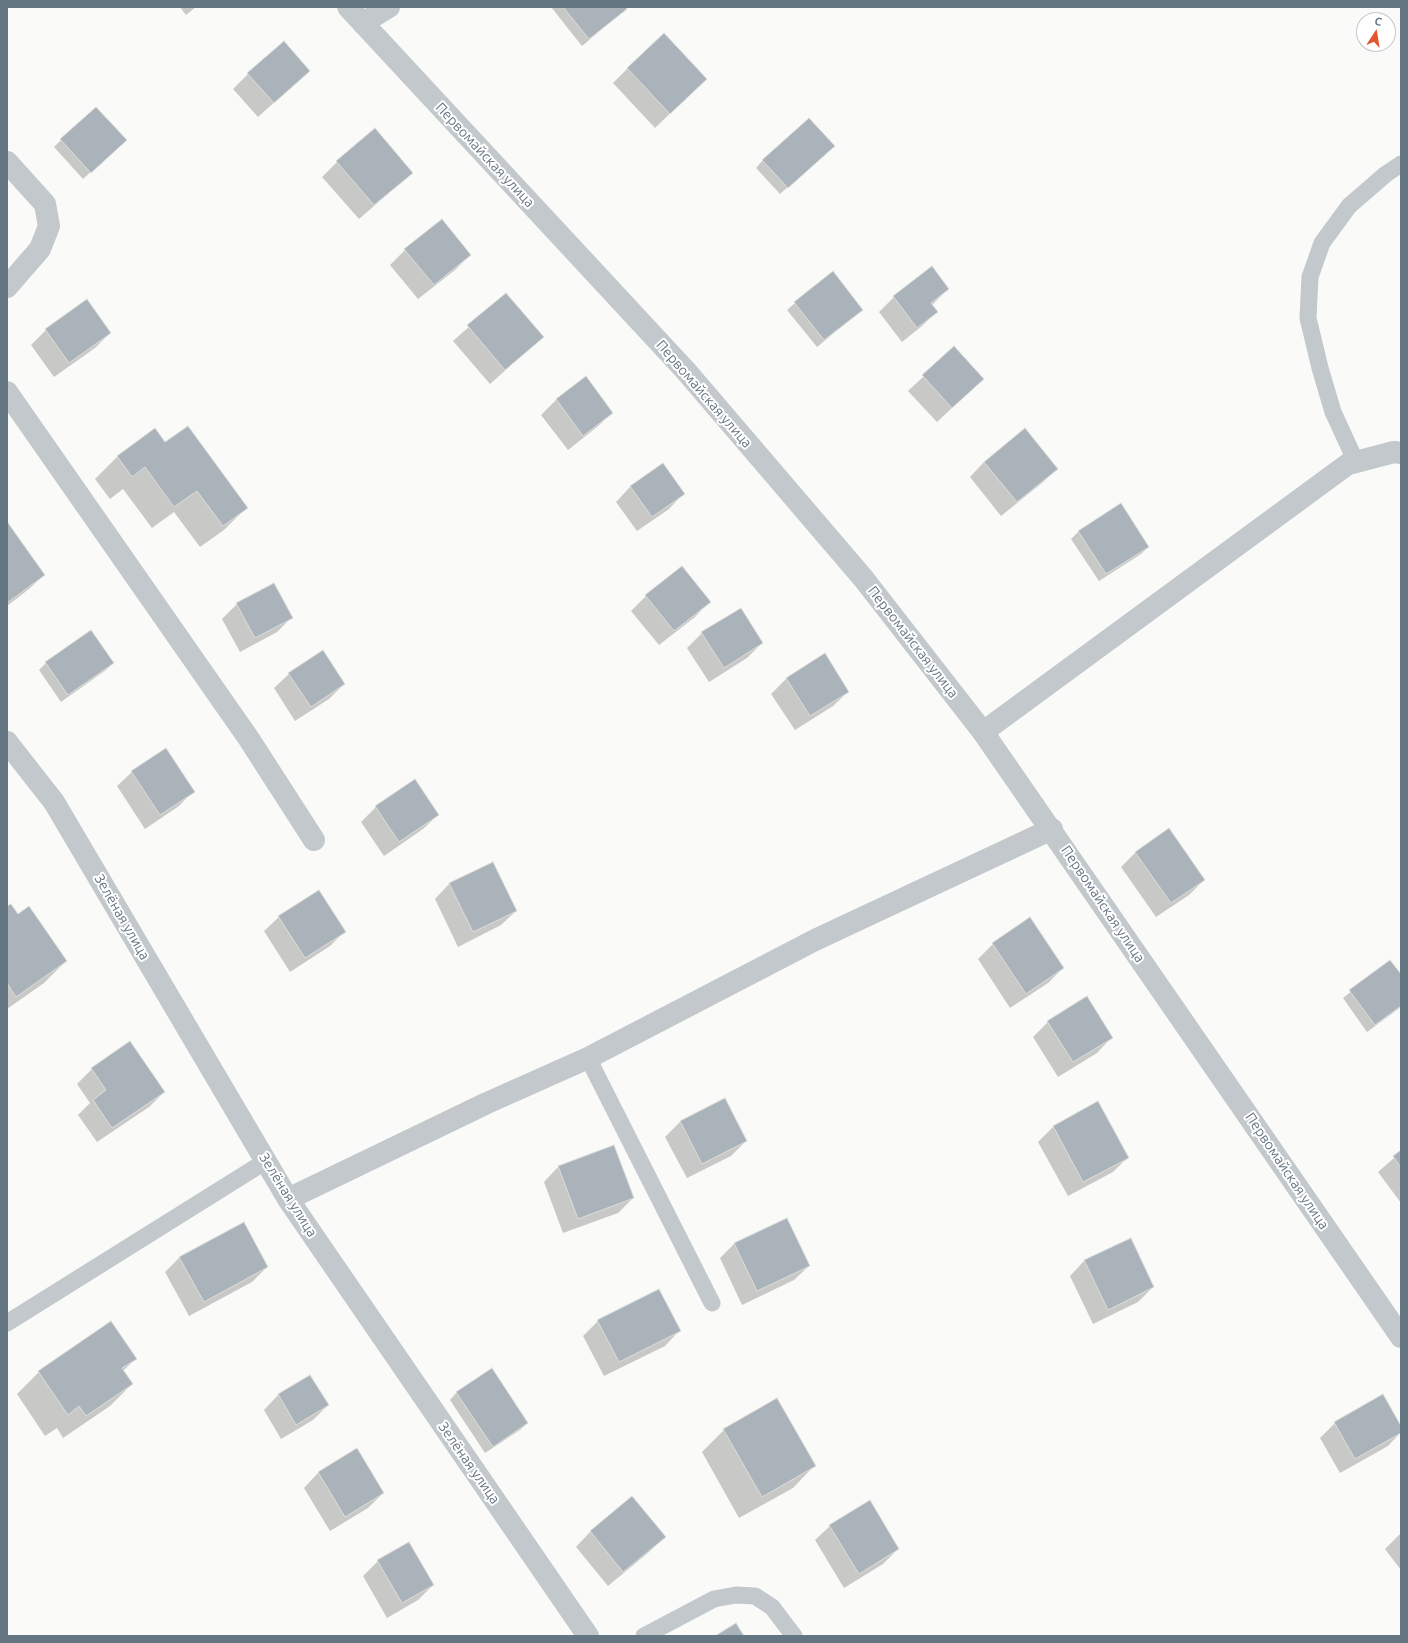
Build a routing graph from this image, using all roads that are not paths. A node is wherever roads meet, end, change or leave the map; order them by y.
1 (389, 7) edge
2 (356, 15) edge
3 (7, 162) edge
4 (1401, 164) edge
5 (7, 287) edge
6 (7, 392) edge
7 (1401, 453) edge
8 (1356, 462) junction
9 (983, 732) junction
10 (7, 742) edge
11 (1052, 829) junction
12 (314, 840) dead end
13 (588, 1058) junction
14 (266, 1161) junction
15 (288, 1199) junction
16 (712, 1302) dead end
17 (7, 1323) edge
18 (1401, 1337) edge
19 (588, 1636) edge
20 (644, 1636) edge
21 (794, 1636) edge

1 - 2 street
2 - 9 street, Первомайская улица
3 - 5 street
4 - 8 lane
6 - 12 street
7 - 8 street
8 - 9 street
9 - 11 street, Первомайская улица
10 - 14 street, Зелёная улица
11 - 13 street
11 - 18 street, Первомайская улица
13 - 15 street
13 - 16 lane
14 - 15 street, Зелёная улица
14 - 17 lane
15 - 19 street, Зелёная улица
20 - 21 lane

